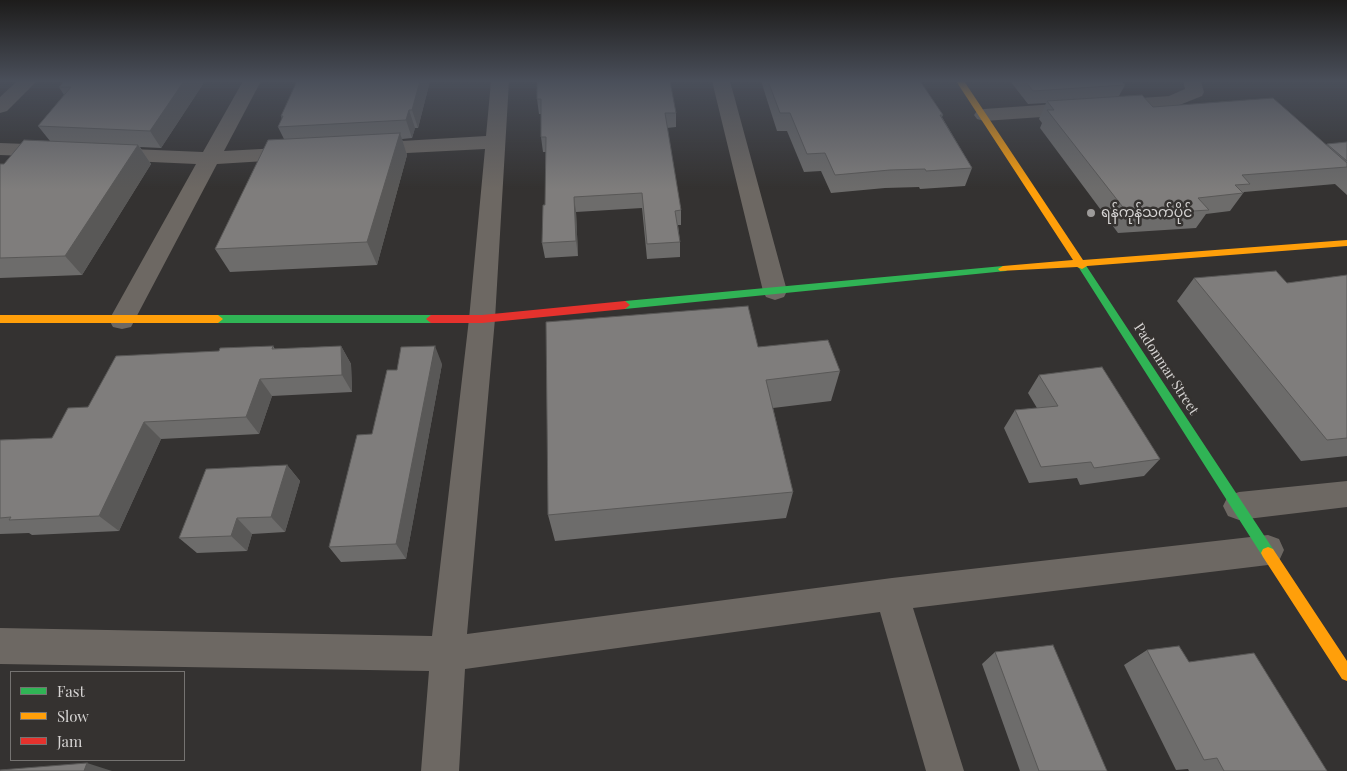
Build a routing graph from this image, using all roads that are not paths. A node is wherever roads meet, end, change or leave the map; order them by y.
1 (232, 117) edge
2 (498, 117) edge
3 (730, 117) edge
4 (985, 117) edge
5 (496, 142) junction
6 (0, 149) edge
7 (348, 150) edge
8 (318, 152) edge
9 (209, 158) junction
10 (1347, 243) edge
11 (1078, 262) junction
12 (775, 292) junction
13 (0, 319) edge
14 (482, 319) junction
15 (122, 320) junction
16 (1347, 494) edge
17 (1239, 506) junction
18 (1268, 550) junction
19 (892, 594) junction
20 (0, 646) edge
21 (448, 654) junction
22 (1347, 674) edge
23 (440, 771) edge
24 (945, 771) edge

1 - 9 street
2 - 5 street
3 - 12 street
4 - 11 street, Padonmar Street
5 - 7 street
5 - 14 street
6 - 9 street
8 - 9 street
9 - 15 street
10 - 11 street
11 - 12 street
11 - 17 street, Padonmar Street
12 - 14 street
13 - 15 street
14 - 15 street
14 - 21 street
16 - 17 street
17 - 18 street, Padonmar Street
18 - 19 street
18 - 22 street, Padonmar Street
19 - 21 street
19 - 24 street
20 - 21 street
21 - 23 street

